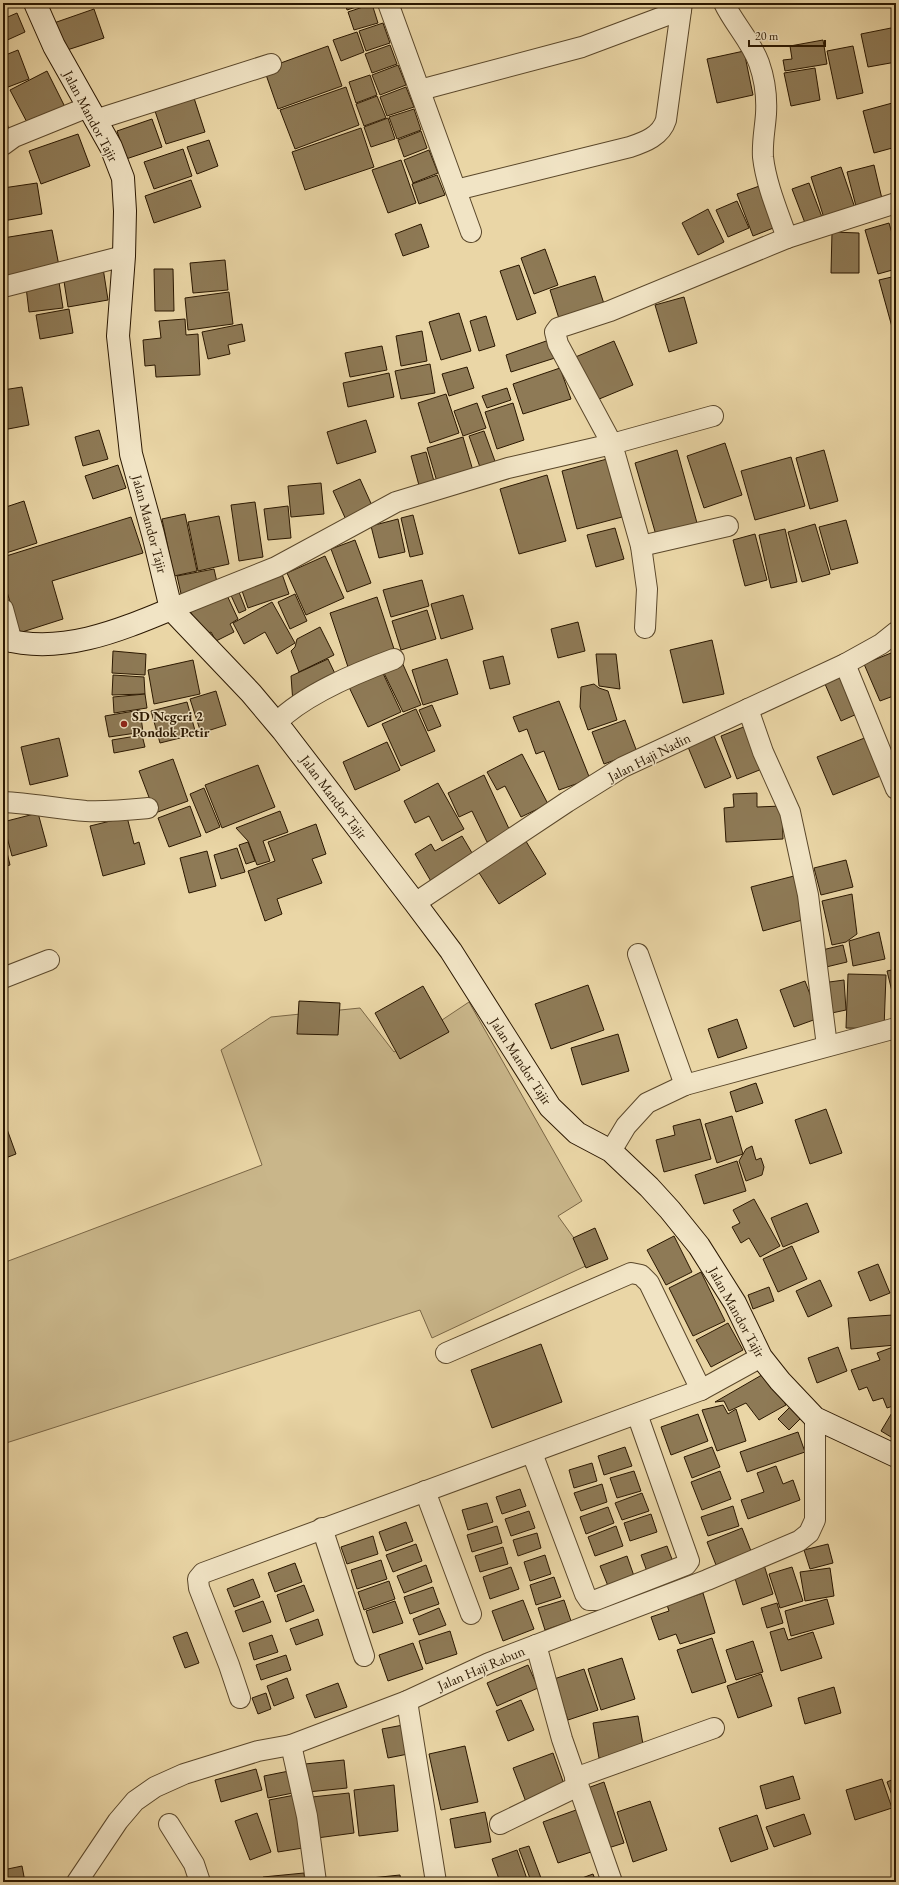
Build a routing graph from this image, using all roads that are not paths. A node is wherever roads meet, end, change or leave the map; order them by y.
1 (35, 3) edge
2 (388, 3) edge
3 (724, 3) edge
4 (681, 7) edge
5 (271, 64) dead end
6 (420, 90) junction
7 (92, 113) junction
8 (3, 145) edge
9 (456, 190) junction
10 (896, 202) edge
11 (471, 232) dead end
12 (787, 238) junction
13 (124, 256) junction
14 (3, 287) edge
15 (713, 416) dead end
16 (612, 444) junction
17 (728, 526) dead end
18 (641, 546) junction
19 (3, 609) edge
20 (171, 609) junction
21 (645, 628) dead end
22 (896, 632) edge
23 (7, 641) edge
24 (394, 659) dead end
25 (845, 664) junction
26 (748, 709) junction
27 (276, 723) junction
28 (896, 789) edge
29 (3, 802) edge
30 (148, 808) dead end
31 (415, 903) junction
32 (638, 954) dead end
33 (49, 960) dead end
34 (3, 978) edge
35 (896, 1028) edge
36 (827, 1046) junction
37 (685, 1085) junction
38 (610, 1151) junction
39 (446, 1353) dead end
40 (761, 1357) junction
41 (701, 1390) junction
42 (637, 1414) junction
43 (815, 1418) junction
44 (532, 1453) junction
45 (896, 1456) edge
46 (425, 1491) junction
47 (322, 1528) junction
48 (471, 1614) dead end
49 (536, 1645) junction
50 (364, 1656) dead end
51 (240, 1698) dead end
52 (407, 1701) junction
53 (714, 1728) dead end
54 (291, 1745) junction
55 (576, 1782) junction
56 (169, 1824) dead end
57 (500, 1824) dead end
58 (85, 1878) edge
59 (200, 1882) edge
60 (316, 1882) edge
61 (436, 1882) edge
62 (612, 1882) edge

1 - 7 street, Jalan Mandor Tajir
2 - 6 street
3 - 12 street
4 - 6 street
4 - 9 street
5 - 7 street
6 - 9 street
7 - 8 street
7 - 13 street, Jalan Mandor Tajir
9 - 11 street
10 - 12 street
12 - 16 street
13 - 14 street
13 - 20 street, Jalan Mandor Tajir
15 - 16 street
16 - 18 street
16 - 20 street
17 - 18 street
18 - 21 street
19 - 23 street
20 - 23 street
20 - 27 street, Jalan Mandor Tajir
22 - 25 street, Jalan Haji Nadin
24 - 27 street
25 - 26 street, Jalan Haji Nadin
25 - 28 street
26 - 31 street, Jalan Haji Nadin
26 - 36 street
27 - 31 street, Jalan Mandor Tajir
29 - 30 street
31 - 38 street, Jalan Mandor Tajir
32 - 37 street
33 - 34 street
35 - 36 street
36 - 37 street
37 - 38 street
38 - 40 street, Jalan Mandor Tajir
39 - 41 street
40 - 41 street
40 - 43 street, Jalan Mandor Tajir
41 - 42 street
42 - 44 street
42 - 44 street
43 - 45 street, Jalan Mandor Tajir
43 - 49 street, Jalan Haji Rabun
44 - 46 street
46 - 47 street
46 - 48 street
47 - 50 street
47 - 51 street
49 - 52 street, Jalan Haji Rabun
49 - 55 street
52 - 54 street, Jalan Haji Rabun
52 - 61 street
53 - 55 street
54 - 58 street, Jalan Haji Rabun
54 - 60 street
55 - 57 street
55 - 62 street
56 - 59 street

